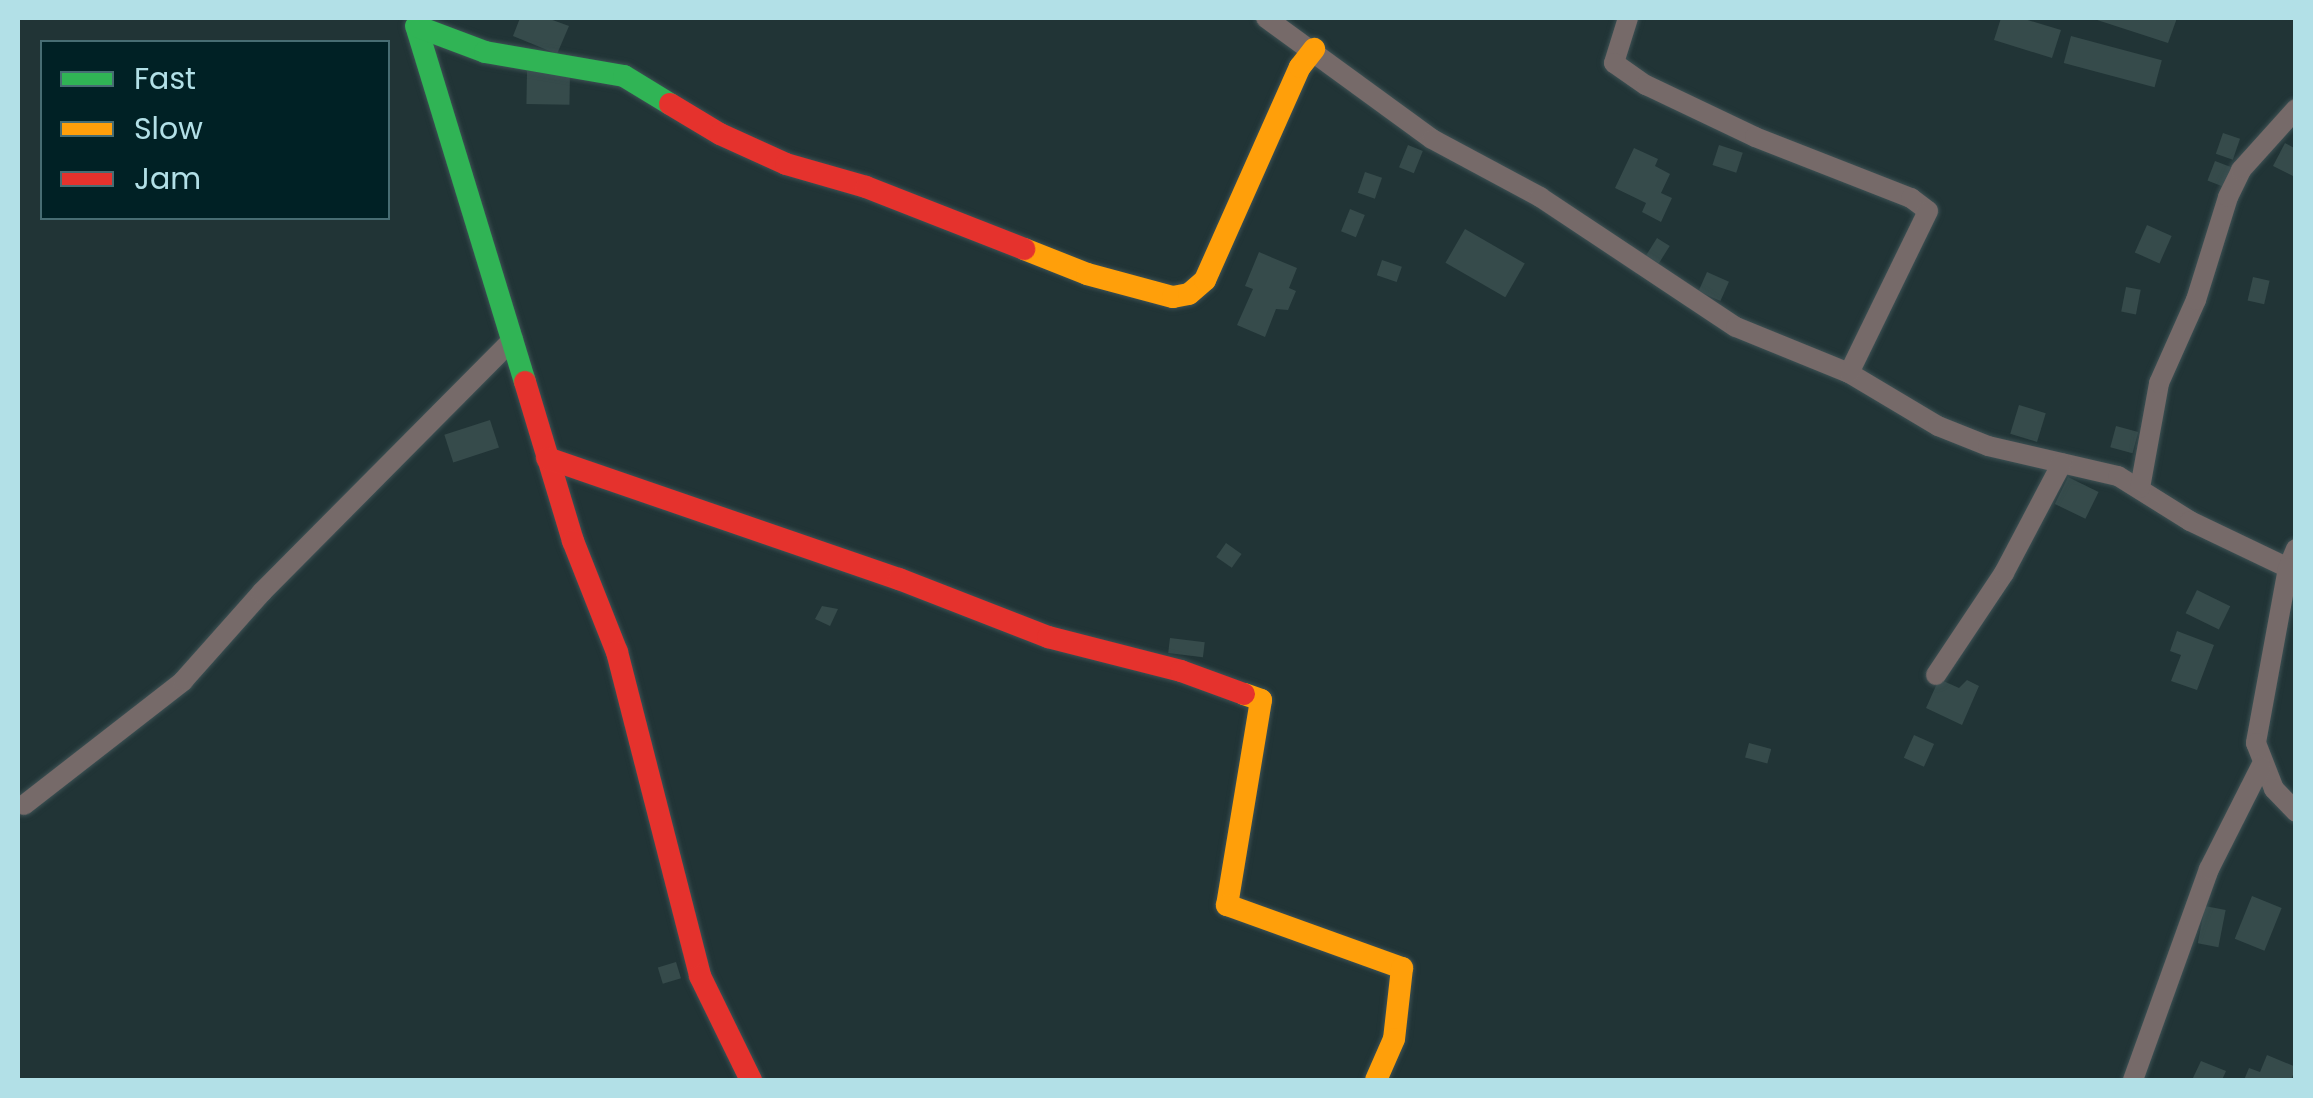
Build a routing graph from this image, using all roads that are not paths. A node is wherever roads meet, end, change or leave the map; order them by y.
1 (1266, 18) edge
2 (1628, 18) edge
3 (414, 22) edge
4 (1314, 49) junction
5 (2296, 109) edge
6 (512, 339) junction
7 (1849, 373) junction
8 (547, 458) junction
9 (2062, 463) junction
10 (2140, 488) junction
11 (2292, 559) edge
12 (1936, 675) dead end
13 (2262, 766) junction
14 (24, 805) dead end
15 (2296, 812) edge
16 (751, 1080) edge
17 (1376, 1080) edge
18 (2133, 1080) edge

1 - 4 street
2 - 7 street
3 - 4 street
3 - 6 street
4 - 7 street
5 - 10 street
6 - 8 street
6 - 14 street
7 - 9 street
8 - 16 street
8 - 17 street
9 - 10 street
9 - 12 street
10 - 11 street
11 - 13 street
13 - 15 street
13 - 18 street

